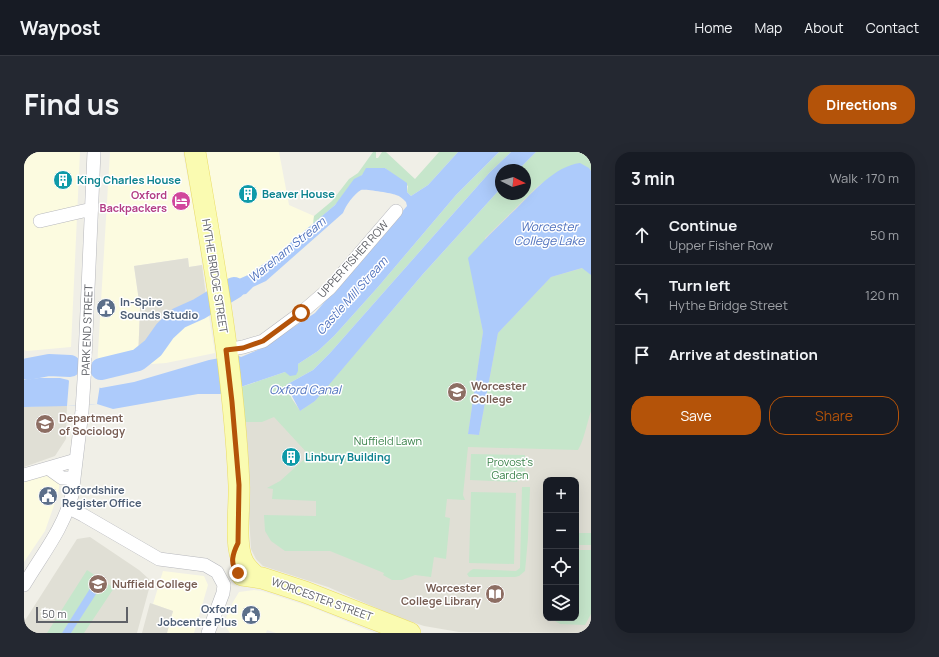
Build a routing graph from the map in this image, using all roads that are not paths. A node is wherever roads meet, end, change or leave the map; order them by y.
1 (94, 152) edge
2 (195, 152) edge
3 (92, 209) junction
4 (396, 211) dead end
5 (40, 221) dead end
6 (226, 351) junction
7 (76, 460) junction
8 (48, 468) junction
9 (24, 475) edge
10 (74, 478) junction
11 (68, 508) junction
12 (255, 576) joint
13 (24, 585) edge
14 (208, 633) edge
15 (410, 633) edge

1 - 3 street, PARK END STREET
2 - 6 main road, HYTHE BRIDGE STREET
3 - 5 street
3 - 7 street, PARK END STREET
4 - 6 street, UPPER FISHER ROW
6 - 12 main road, HYTHE BRIDGE STREET
7 - 8 street
7 - 10 street, PARK END STREET
8 - 9 street
8 - 10 street
10 - 11 street, PARK END STREET
11 - 13 street, PARK END STREET
11 - 14 street
12 - 15 main road, WORCESTER STREET

